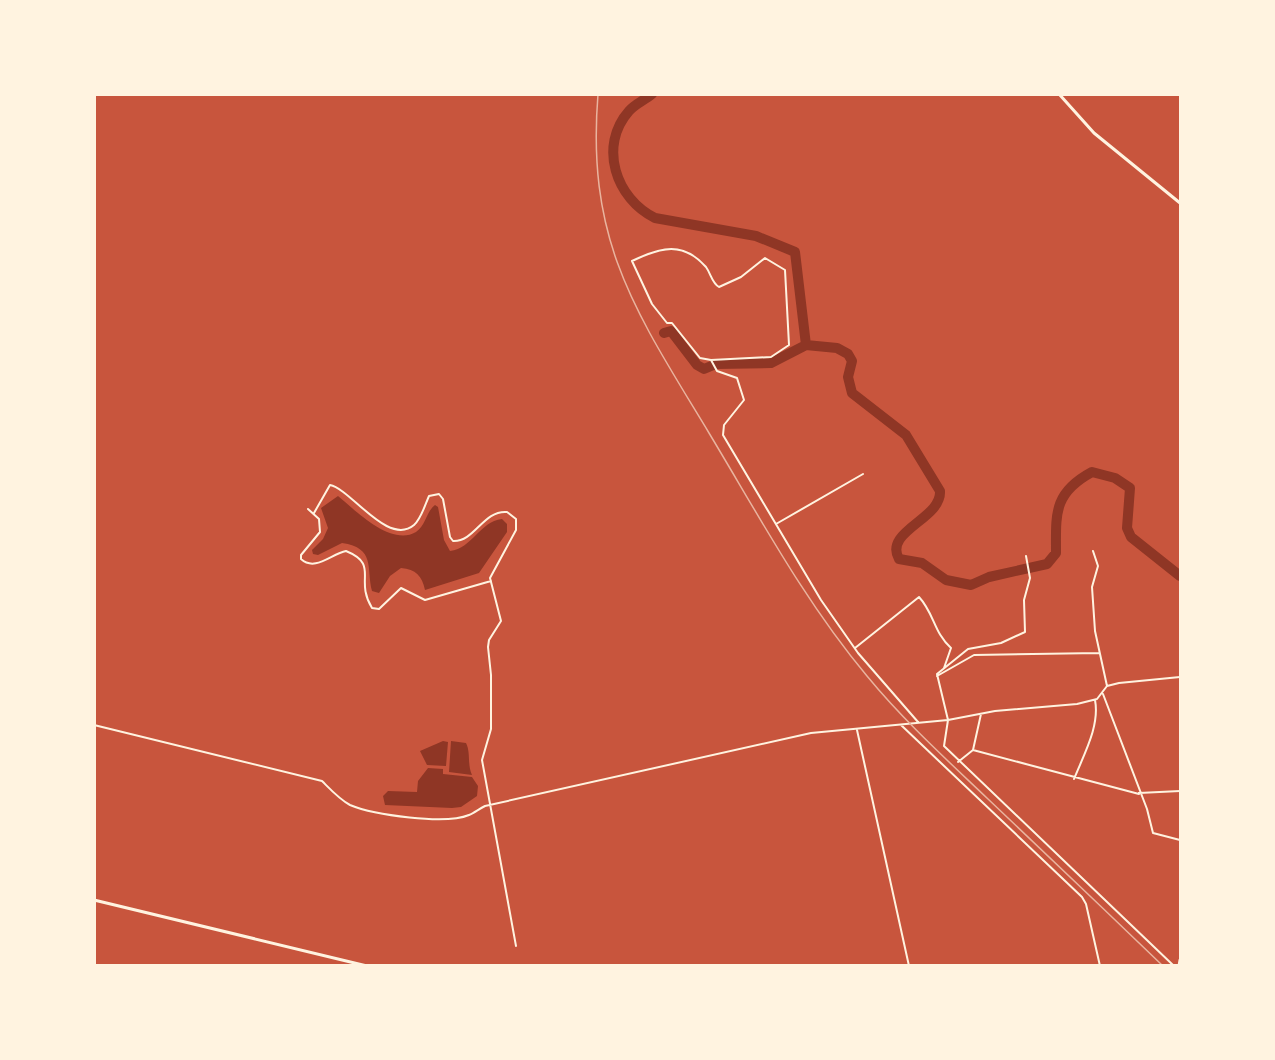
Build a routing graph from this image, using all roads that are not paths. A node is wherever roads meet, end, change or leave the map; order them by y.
1 (1059, 94) edge
2 (1180, 203) edge
3 (711, 362) junction
4 (863, 474) dead end
5 (308, 509) dead end
6 (314, 513) junction
7 (776, 524) junction
8 (1093, 551) dead end
9 (1026, 556) dead end
10 (491, 581) junction
11 (855, 648) junction
12 (1099, 653) junction
13 (944, 668) junction
14 (937, 676) junction
15 (1180, 677) edge
16 (1107, 686) junction
17 (1103, 694) junction
18 (1095, 700) junction
19 (981, 714) junction
20 (948, 720) junction
21 (918, 722) junction
22 (901, 724) junction
23 (94, 725) edge
24 (857, 730) junction
25 (973, 750) junction
26 (958, 762) junction
27 (1074, 779) junction
28 (1180, 791) edge
29 (1139, 794) junction
30 (492, 805) junction
31 (1180, 840) edge
32 (94, 900) edge
33 (516, 946) dead end
34 (1180, 960) edge
35 (367, 966) edge
36 (909, 966) edge
37 (1100, 966) edge
38 (1174, 966) edge
39 (1179, 966) edge

1 - 2 street
3 - 3 street
3 - 7 street
4 - 7 street
5 - 6 street
6 - 10 street
6 - 10 street
7 - 11 street
8 - 12 street
9 - 13 street
10 - 30 street
11 - 13 street
11 - 21 street
12 - 14 street
12 - 16 street
13 - 14 street
14 - 20 street
15 - 16 street
16 - 17 street
17 - 18 street
17 - 29 street
18 - 19 street
18 - 27 street
19 - 20 street
19 - 25 street
20 - 21 street
20 - 26 street
21 - 22 street
22 - 24 street
22 - 37 street
23 - 30 street
24 - 30 street
24 - 36 street
25 - 26 street
25 - 27 street
26 - 38 street
27 - 29 street
28 - 29 street
29 - 31 street
30 - 33 street
32 - 35 street
34 - 39 street

